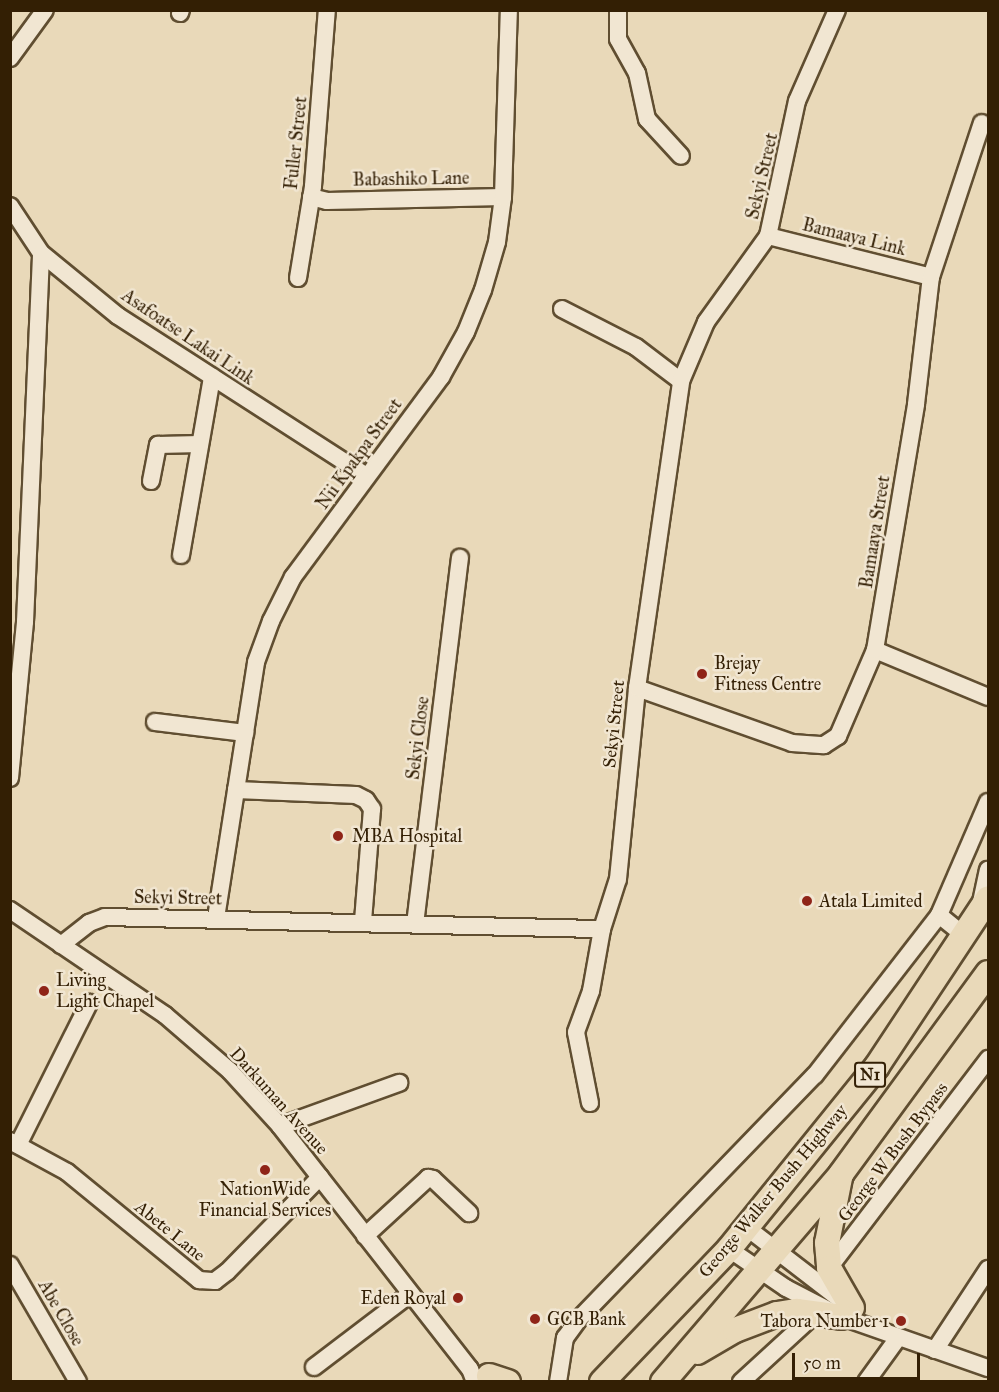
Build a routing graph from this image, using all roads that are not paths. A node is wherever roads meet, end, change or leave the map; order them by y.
1 (45, 10) edge
2 (327, 10) edge
3 (509, 10) edge
4 (618, 10) edge
5 (837, 10) edge
6 (10, 58) edge
7 (982, 123) dead end
8 (681, 156) dead end
9 (503, 196) junction
10 (315, 198) junction
11 (10, 206) edge
12 (768, 236) junction
13 (41, 253) junction
14 (931, 277) junction
15 (298, 278) dead end
16 (562, 309) dead end
17 (212, 377) junction
18 (681, 381) junction
19 (200, 444) junction
20 (366, 476) junction
21 (151, 481) dead end
22 (181, 555) dead end
23 (460, 558) dead end
24 (875, 650) junction
25 (637, 688) junction
26 (988, 697) edge
27 (155, 722) dead end
28 (245, 733) junction
29 (10, 778) edge
30 (236, 790) junction
31 (988, 802) edge
32 (988, 870) edge
33 (984, 905) edge
34 (10, 910) edge
35 (939, 915) junction
36 (216, 918) junction
37 (363, 922) junction
38 (415, 924) junction
39 (602, 929) junction
40 (964, 935) junction
41 (61, 945) junction
42 (988, 973) edge
43 (89, 1003) dead end
44 (988, 1059) edge
45 (399, 1083) dead end
46 (590, 1103) dead end
47 (280, 1126) junction
48 (14, 1143) edge
49 (840, 1174) junction
50 (320, 1177) junction
51 (469, 1213) dead end
52 (746, 1227) junction
53 (365, 1236) junction
54 (729, 1249) junction
55 (774, 1253) junction
56 (10, 1265) edge
57 (829, 1269) junction
58 (988, 1269) edge
59 (759, 1271) junction
60 (409, 1295) junction
61 (817, 1312) junction
62 (854, 1317) junction
63 (898, 1338) junction
64 (935, 1350) junction
65 (314, 1367) dead end
66 (988, 1368) edge
67 (669, 1374) edge
68 (606, 1377) edge
69 (487, 1378) edge
70 (78, 1382) edge
71 (558, 1382) edge
72 (585, 1382) edge
73 (741, 1382) edge
74 (866, 1382) edge

1 - 6 street
2 - 10 street, Fuller Street
3 - 9 street, Nii Kpakpa Street
4 - 8 street
5 - 12 street, Sekyi Street
7 - 14 street, Bamaaya Street
9 - 10 street, Babashiko Lane
9 - 20 street, Nii Kpakpa Street
10 - 15 street, Fuller Street
11 - 13 street, Asafoatse Lakai Link
12 - 14 street, Bamaaya Link
12 - 18 street, Sekyi Street
13 - 17 street, Asafoatse Lakai Link
13 - 29 street
14 - 24 street, Bamaaya Street
16 - 18 street
17 - 19 street
17 - 20 street, Asafoatse Lakai Link
18 - 25 street, Sekyi Street
19 - 21 street
19 - 22 street
20 - 28 street, Nii Kpakpa Street
23 - 38 street, Sekyi Close
24 - 25 street, Bamaaya Street
24 - 26 street
25 - 39 street, Sekyi Street
27 - 28 street
28 - 30 street, Nii Kpakpa Street
30 - 36 street, Nii Kpakpa Street
30 - 37 street
31 - 35 street
32 - 33 street
33 - 40 highway, George Walker Bush Highway / N1
34 - 41 street, Darkuman Avenue
35 - 40 street
35 - 71 street
36 - 37 street, Sekyi Street
36 - 41 street, Sekyi Street
37 - 38 street, Sekyi Street
38 - 39 street, Sekyi Street
39 - 46 street
40 - 52 highway, George Walker Bush Highway / N1
41 - 47 street, Darkuman Avenue
42 - 49 highway, N1
43 - 48 street
44 - 57 street, George W Bush Bypass
45 - 47 street
47 - 50 street, Darkuman Avenue
48 - 50 street, Abete Lane
49 - 55 highway, N1
49 - 57 highway
50 - 53 street, Darkuman Avenue
51 - 53 street
52 - 54 highway, George Walker Bush Highway / N1
52 - 55 street
53 - 60 street, Darkuman Avenue
54 - 59 street
54 - 68 highway, George Walker Bush Highway / N1
55 - 59 highway, N1
55 - 62 street
56 - 70 street, Abe Close
57 - 62 highway
58 - 64 street
59 - 62 street
59 - 67 highway, N1
60 - 65 street
60 - 69 street, Darkuman Avenue
61 - 62 highway
61 - 67 highway
61 - 73 street
62 - 63 street
63 - 64 street
63 - 74 street
64 - 66 street
68 - 72 highway

